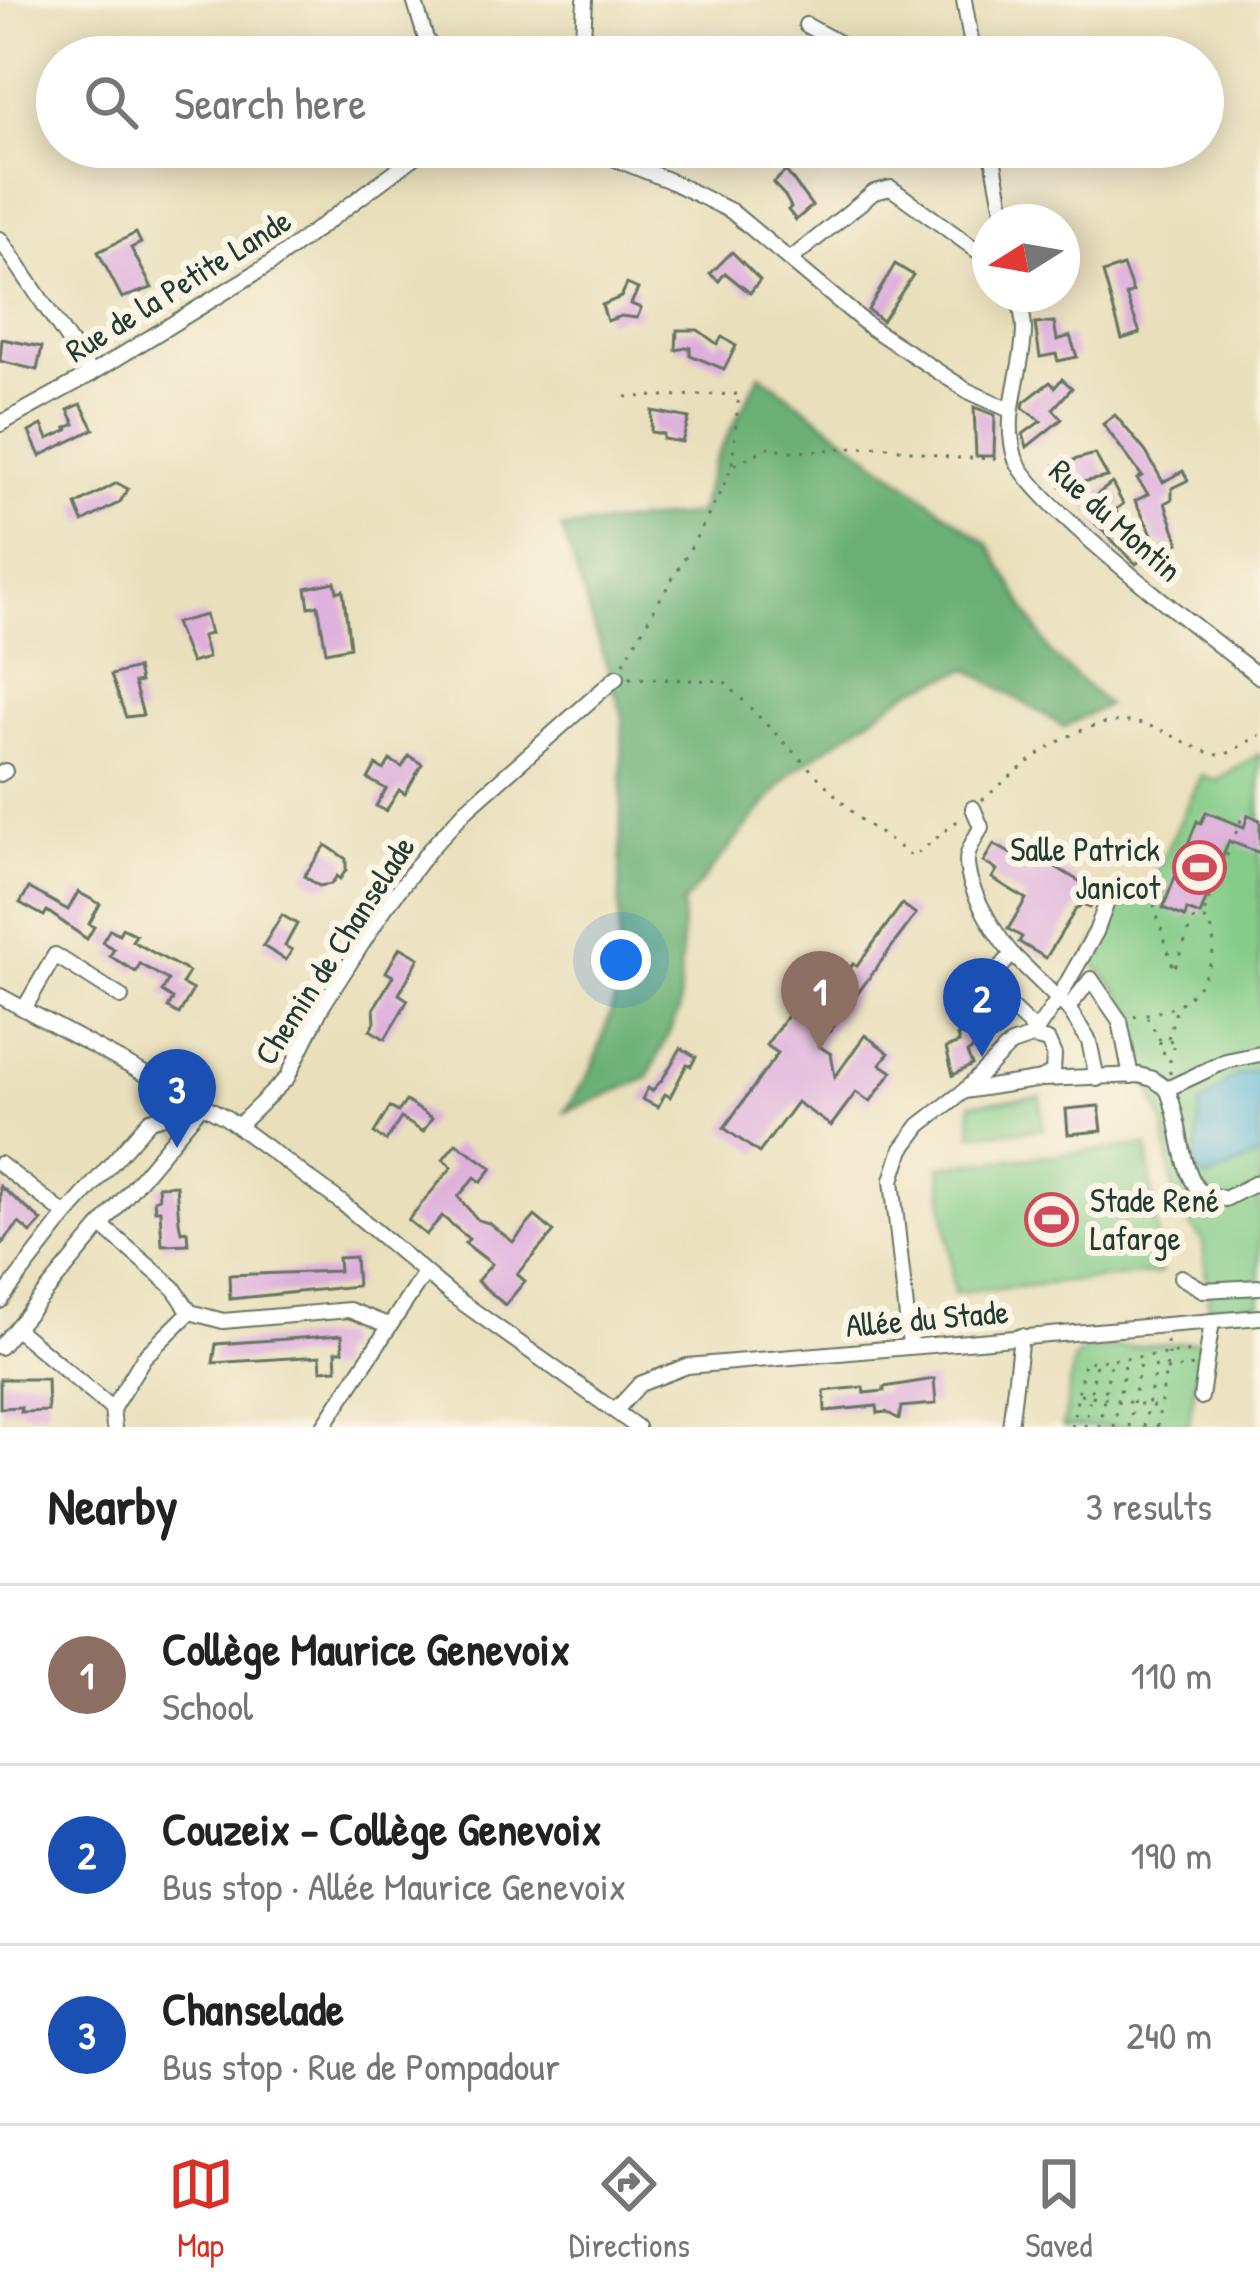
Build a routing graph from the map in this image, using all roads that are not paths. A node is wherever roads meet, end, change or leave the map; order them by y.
1 (414, 0) edge
2 (585, 0) edge
3 (964, 0) edge
4 (806, 25) dead end
5 (425, 36) edge
6 (583, 36) edge
7 (826, 36) edge
8 (970, 36) edge
9 (400, 168) edge
10 (639, 168) edge
11 (995, 168) edge
12 (1002, 204) edge
13 (0, 239) edge
14 (972, 247) edge
15 (791, 260) junction
16 (1021, 312) edge
17 (91, 374) junction
18 (1008, 409) junction
19 (3, 417) edge
20 (617, 677) road end
21 (1260, 677) edge
22 (973, 808) road end
23 (1108, 899) dead end
24 (1012, 954) junction
25 (0, 996) edge
26 (121, 997) dead end
27 (1063, 1004) junction
28 (24, 1010) junction
29 (1034, 1034) junction
30 (1260, 1054) edge
31 (1131, 1076) junction
32 (1042, 1079) junction
33 (1097, 1079) junction
34 (1170, 1088) junction
35 (964, 1091) junction
36 (202, 1106) junction
37 (238, 1126) junction
38 (0, 1164) edge
39 (1260, 1181) edge
40 (67, 1215) junction
41 (101, 1225) junction
42 (424, 1274) junction
43 (1181, 1277) dead end
44 (1260, 1288) edge
45 (0, 1301) edge
46 (190, 1312) junction
47 (1260, 1317) edge
48 (1213, 1322) junction
49 (388, 1325) junction
50 (16, 1329) junction
51 (1022, 1336) junction
52 (910, 1346) junction
53 (0, 1347) edge
54 (1201, 1397) dead end
55 (112, 1409) junction
56 (614, 1411) junction
57 (114, 1427) edge
58 (323, 1427) edge
59 (637, 1427) edge
60 (1010, 1427) edge

1 - 5 street
2 - 6 street
3 - 8 street
4 - 7 street
9 - 17 street, Rue de la Petite Lande
10 - 15 street
11 - 12 street
13 - 17 street
14 - 15 street
15 - 18 street
16 - 18 street, Rue du Montin
17 - 19 street, Rue de la Petite Lande
18 - 21 street, Rue du Montin
20 - 37 street, Chemin de Chanselade
22 - 24 street
23 - 27 street
24 - 27 street
24 - 29 street
25 - 28 street
26 - 28 street
27 - 29 street
27 - 31 street
27 - 33 street
28 - 36 street
29 - 32 street
29 - 35 street
30 - 34 street
31 - 33 street
31 - 34 street
32 - 33 street
32 - 35 street
34 - 39 street
35 - 52 street
36 - 37 street
36 - 40 street
36 - 41 street
37 - 42 street
38 - 40 street
40 - 45 street
41 - 46 street
41 - 50 street
42 - 49 street
42 - 56 street
43 - 44 street
46 - 49 street
46 - 55 street
47 - 48 street, Allée du Stade
48 - 51 street, Allée du Stade
48 - 54 street
49 - 58 street
50 - 53 street
50 - 55 street
51 - 52 street, Allée du Stade
51 - 60 street
52 - 56 street, Allée du Stade
55 - 57 street
56 - 59 street

